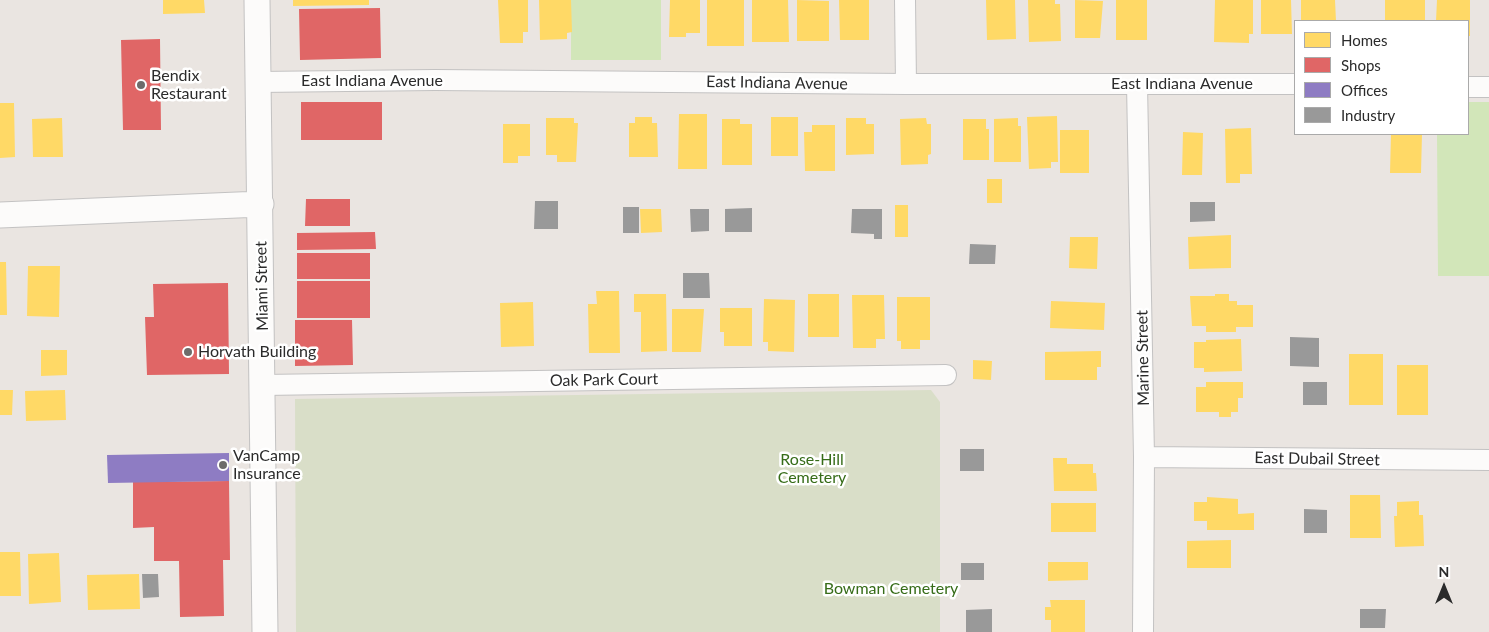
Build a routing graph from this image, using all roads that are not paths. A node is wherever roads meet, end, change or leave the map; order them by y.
1 (257, 0) edge
2 (905, 0) edge
3 (258, 82) junction
4 (906, 84) junction
5 (1137, 84) junction
6 (1294, 84) edge
7 (1469, 87) edge
8 (1489, 87) edge
9 (261, 204) junction
10 (0, 215) edge
11 (946, 375) dead end
12 (263, 385) junction
13 (1144, 457) junction
14 (1489, 460) edge
15 (264, 632) edge
16 (1143, 632) edge

1 - 3 street, Miami Street
2 - 4 street
3 - 4 street, East Indiana Avenue
3 - 9 street, Miami Street
4 - 5 street, East Indiana Avenue
5 - 6 street, East Indiana Avenue
5 - 13 street, Marine Street
7 - 8 street
9 - 10 street
9 - 12 street, Miami Street
11 - 12 street, Oak Park Court
12 - 15 street, Miami Street
13 - 14 street, East Dubail Street
13 - 16 street, Marine Street

